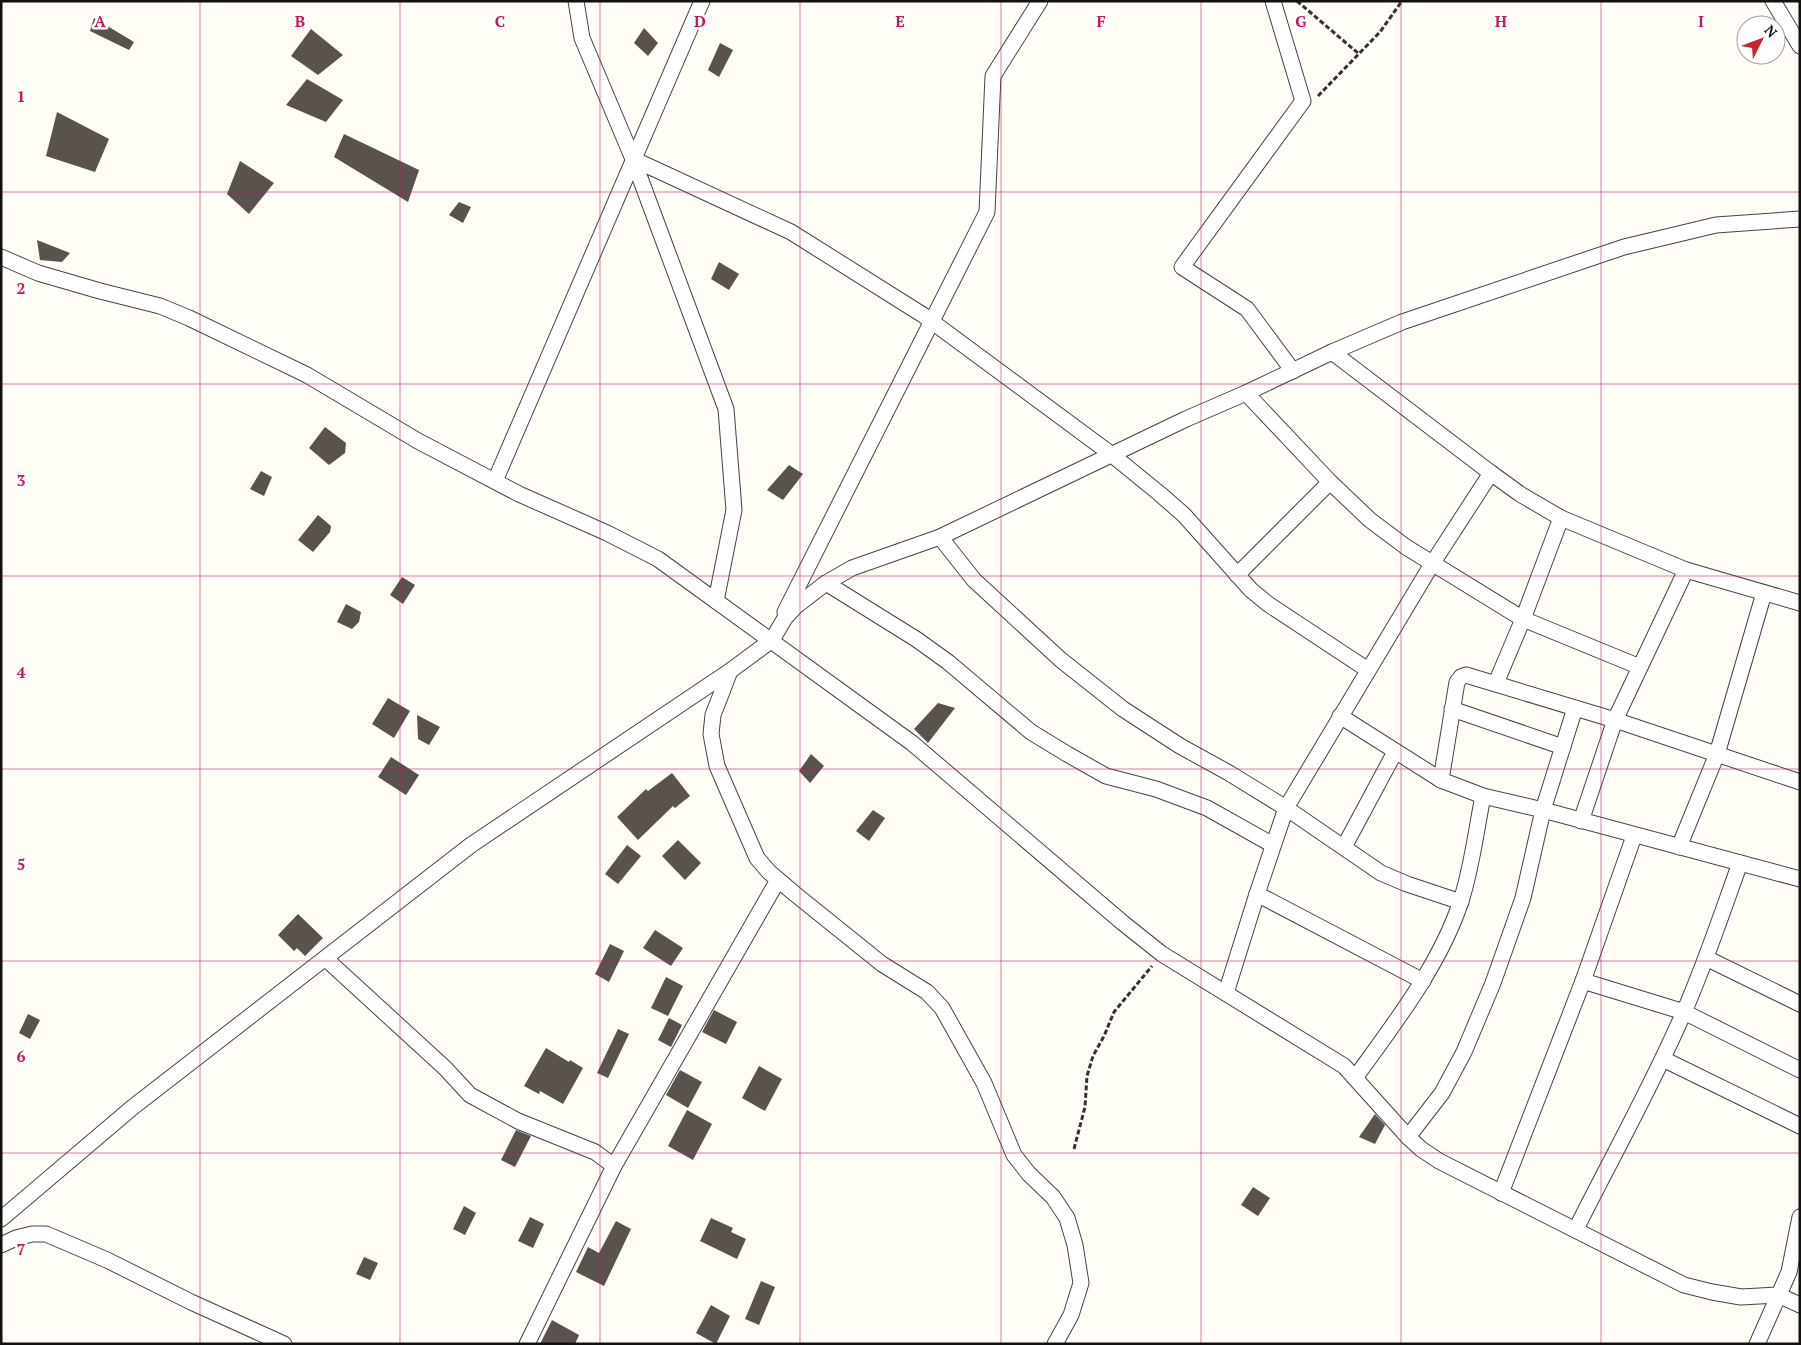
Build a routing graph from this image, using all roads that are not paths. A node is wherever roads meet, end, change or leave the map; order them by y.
1 (576, 1) edge
2 (702, 1) edge
3 (1040, 1) edge
4 (1272, 1) edge
5 (1773, 1) edge
6 (1800, 46) edge
7 (633, 159) junction
8 (1800, 219) edge
9 (1, 257) edge
10 (932, 321) junction
11 (1332, 352) junction
12 (1292, 371) junction
13 (1246, 394) junction
14 (1111, 454) junction
15 (1491, 473) junction
16 (494, 481) junction
17 (1330, 482) junction
18 (1561, 518) junction
19 (940, 537) junction
20 (1432, 564) junction
21 (1686, 570) junction
22 (1237, 575) junction
23 (826, 583) junction
24 (1764, 593) junction
25 (716, 601) junction
26 (1800, 603) edge
27 (1523, 619) junction
28 (772, 640) junction
29 (1640, 667) junction
30 (1368, 670) junction
31 (730, 672) junction
32 (1496, 683) junction
33 (1575, 708) junction
34 (1452, 709) junction
35 (1340, 716) junction
36 (1615, 720) junction
37 (1563, 747) junction
38 (1395, 752) junction
39 (1718, 754) junction
40 (1441, 780) junction
41 (1800, 782) edge
42 (1483, 796) junction
43 (1286, 808) junction
44 (1542, 810) junction
45 (1581, 821) junction
46 (1634, 836) junction
47 (1273, 845) junction
48 (1344, 847) junction
49 (1679, 848) junction
50 (1740, 863) junction
51 (1800, 879) edge
52 (778, 880) junction
53 (1257, 894) junction
54 (1461, 902) junction
55 (1706, 958) junction
56 (326, 959) junction
57 (1424, 981) junction
58 (1583, 981) junction
59 (1226, 993) junction
60 (1800, 1004) edge
61 (1684, 1012) junction
62 (1663, 1059) junction
63 (1800, 1070) edge
64 (1356, 1078) junction
65 (1800, 1126) edge
66 (1408, 1137) junction
67 (614, 1166) junction
68 (1501, 1193) junction
69 (1800, 1217) edge
70 (1, 1219) edge
71 (1576, 1229) junction
72 (1, 1245) edge
73 (1778, 1295) junction
74 (1800, 1305) edge
75 (284, 1344) edge
76 (527, 1344) edge
77 (1055, 1344) edge
78 (1758, 1344) edge

1 - 7 street
2 - 7 street
3 - 10 street
4 - 12 street
5 - 6 street
7 - 10 street
7 - 16 street
7 - 25 street
8 - 11 street
9 - 16 street
10 - 14 street
10 - 28 street
11 - 12 street
11 - 15 street
12 - 13 street
13 - 14 street
13 - 17 street
14 - 19 street
14 - 22 street
15 - 18 street
15 - 20 street
16 - 25 street
17 - 20 street
17 - 22 street
18 - 21 street
18 - 27 street
19 - 23 street
19 - 43 street
20 - 27 street
20 - 30 street
21 - 24 street
21 - 29 street
22 - 30 street
23 - 28 street
23 - 47 street
24 - 26 street
24 - 39 street
25 - 28 street
27 - 29 street
27 - 32 street
28 - 31 street
28 - 59 street
29 - 36 street
30 - 35 street
31 - 52 street
31 - 56 street
32 - 33 street
32 - 34 street
33 - 36 street
33 - 37 street
34 - 37 street
34 - 40 street
35 - 38 street
35 - 43 street
36 - 39 street
36 - 45 street
37 - 44 street
38 - 40 street
38 - 48 street
39 - 41 street
39 - 49 street
40 - 42 street
42 - 44 street
42 - 54 street
43 - 47 street
43 - 48 street
44 - 45 street
44 - 66 street
45 - 46 street
46 - 49 street
46 - 58 street
47 - 53 street
48 - 54 street
49 - 50 street
50 - 51 street
50 - 55 street
52 - 67 street
52 - 77 street
53 - 57 street
53 - 59 street
54 - 57 street
55 - 60 street
55 - 61 street
56 - 67 street
56 - 70 street
57 - 64 street
58 - 61 street
58 - 68 street
59 - 64 street
61 - 62 street
61 - 63 street
62 - 65 street
62 - 71 street
64 - 66 street
66 - 68 street
67 - 76 street
68 - 71 street
69 - 73 street
71 - 73 street
72 - 75 street
73 - 74 street
73 - 78 street

